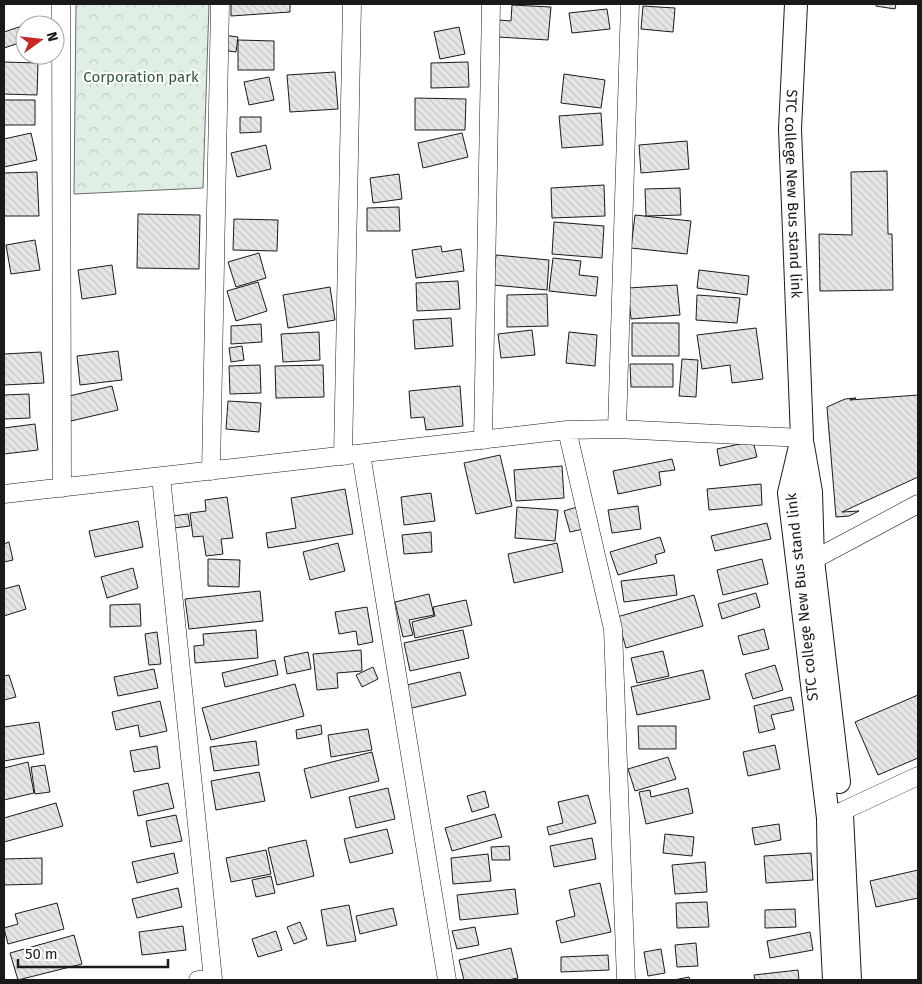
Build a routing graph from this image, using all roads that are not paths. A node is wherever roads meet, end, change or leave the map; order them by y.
1 (61, 4) edge
2 (220, 4) edge
3 (352, 4) edge
4 (491, 4) edge
5 (630, 4) edge
6 (796, 4) edge
7 (617, 428) junction
8 (567, 430) junction
9 (802, 438) junction
10 (483, 440) junction
11 (361, 454) junction
12 (343, 456) junction
13 (211, 471) junction
14 (161, 477) junction
15 (62, 488) junction
16 (4, 494) edge
17 (918, 504) edge
18 (813, 560) junction
19 (918, 776) edge
20 (835, 815) junction
21 (198, 980) edge
22 (446, 980) edge
23 (626, 980) edge
24 (834, 980) edge
25 (850, 980) edge

1 - 15 street
2 - 13 street
3 - 12 street
4 - 10 street
5 - 7 street
6 - 9 street, STC college New Bus stand link
7 - 8 street
7 - 9 street
8 - 10 street
8 - 23 street
9 - 18 street
9 - 20 street, STC college New Bus stand link
10 - 11 street
11 - 12 street
11 - 22 street
12 - 13 street
13 - 14 street
14 - 15 street
14 - 21 street
15 - 16 street
17 - 18 street
18 - 20 street
19 - 20 street
20 - 24 street, STC college New Bus stand link
20 - 25 street

